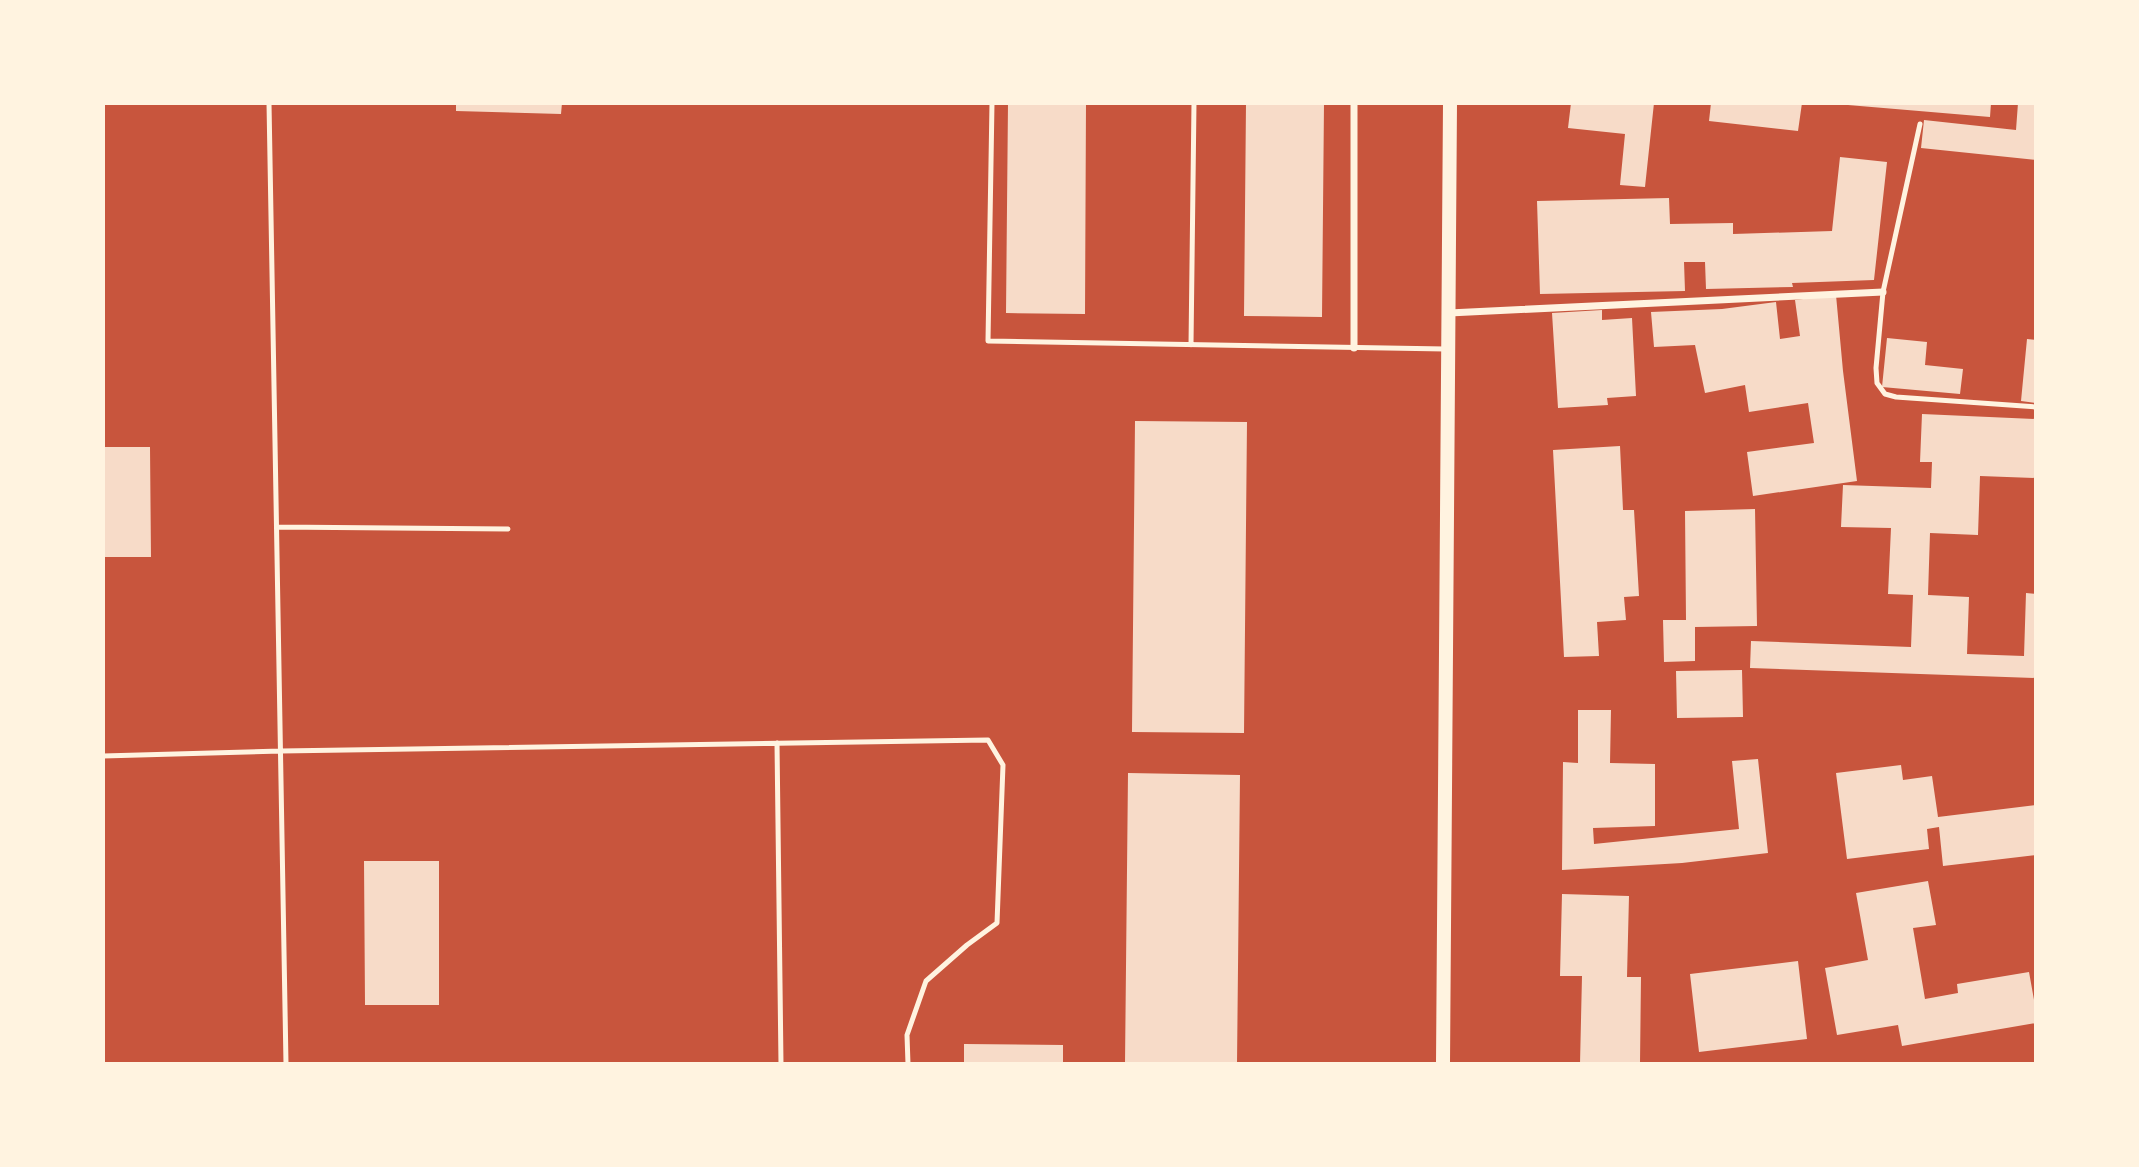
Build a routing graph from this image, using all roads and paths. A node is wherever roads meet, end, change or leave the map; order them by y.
1 (269, 103) edge
2 (992, 103) edge
3 (1194, 103) edge
4 (1354, 103) edge
5 (1450, 103) edge
6 (1920, 124) dead end
7 (1882, 292) junction
8 (1448, 313) junction
9 (1191, 345) junction
10 (1354, 348) junction
11 (1448, 349) junction
12 (2036, 408) edge
13 (277, 527) junction
14 (508, 529) dead end
15 (777, 743) junction
16 (281, 751) junction
17 (103, 756) edge
18 (286, 1064) edge
19 (781, 1064) edge
20 (908, 1064) edge
21 (1443, 1064) edge

1 - 13 lane
2 - 9 lane
3 - 9 lane
4 - 10 street
5 - 8 main road
6 - 7 lane
7 - 8 street
7 - 12 lane
8 - 11 main road
9 - 10 lane
10 - 11 lane
11 - 21 main road
13 - 14 lane
13 - 16 lane
15 - 16 lane
15 - 19 lane
15 - 20 lane
16 - 17 lane
16 - 18 lane

